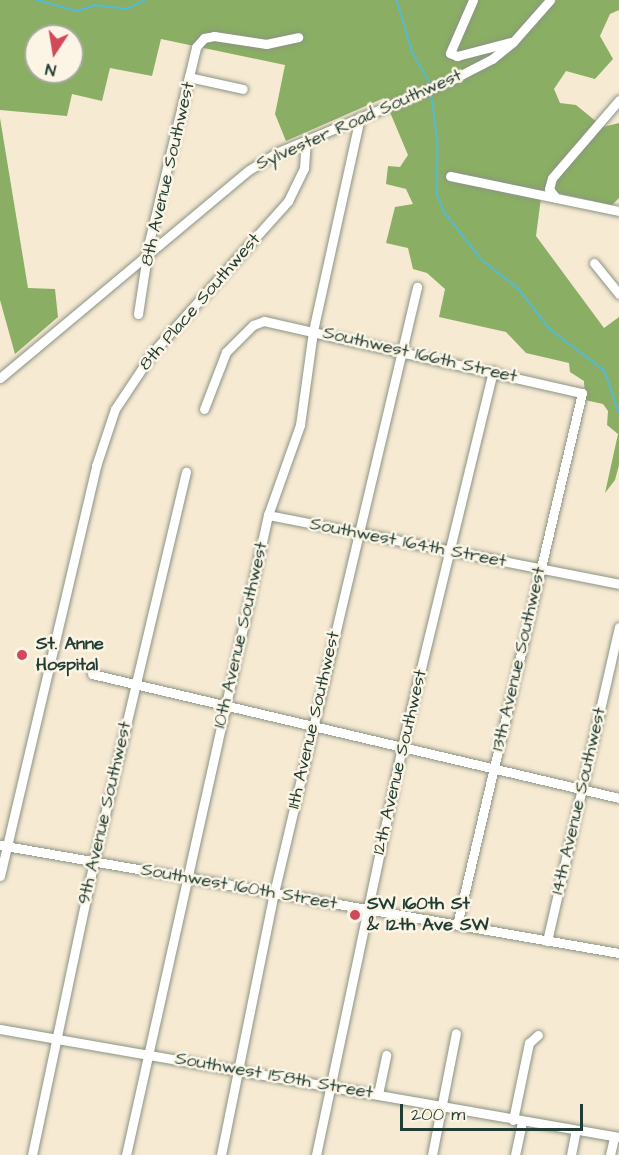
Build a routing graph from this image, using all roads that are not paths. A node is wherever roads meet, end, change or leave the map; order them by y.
1 (473, 0) edge
2 (550, 0) edge
3 (298, 37) dead end
4 (513, 42) junction
5 (189, 77) junction
6 (243, 89) dead end
7 (619, 100) edge
8 (360, 117) junction
9 (306, 141) junction
10 (450, 176) dead end
11 (556, 198) junction
12 (619, 211) edge
13 (148, 254) junction
14 (594, 263) dead end
15 (417, 287) dead end
16 (617, 287) edge
17 (138, 314) dead end
18 (313, 331) junction
19 (403, 351) junction
20 (493, 371) junction
21 (0, 378) edge
22 (582, 393) joint
23 (204, 409) dead end
24 (186, 472) dead end
25 (268, 515) junction
26 (358, 535) junction
27 (450, 551) junction
28 (540, 569) junction
29 (619, 584) edge
30 (619, 627) edge
31 (92, 674) dead end
32 (134, 683) junction
33 (224, 704) junction
34 (313, 726) junction
35 (402, 747) junction
36 (494, 769) junction
37 (582, 789) junction
38 (619, 798) edge
39 (3, 846) edge
40 (94, 861) junction
41 (0, 876) edge
42 (186, 877) junction
43 (274, 893) junction
44 (366, 909) junction
45 (457, 925) junction
46 (547, 941) junction
47 (619, 953) edge
48 (0, 1029) edge
49 (456, 1033) dead end
50 (538, 1035) dead end
51 (56, 1040) junction
52 (148, 1054) junction
53 (386, 1055) dead end
54 (239, 1070) junction
55 (330, 1086) junction
56 (378, 1094) junction
57 (441, 1106) junction
58 (518, 1120) junction
59 (576, 1130) junction
60 (617, 1137) edge
61 (32, 1155) edge
62 (126, 1155) edge
63 (221, 1155) edge
64 (316, 1155) edge
65 (432, 1155) edge
66 (515, 1155) edge
67 (571, 1155) edge
68 (610, 1155) edge

1 - 4 street
2 - 4 street, Sylvester Road Southwest
3 - 5 street, 8th Avenue Southwest
4 - 8 street, Sylvester Road Southwest
5 - 6 street
5 - 13 street, 8th Avenue Southwest
7 - 11 street
8 - 9 street, Sylvester Road Southwest
8 - 18 street, 10th Avenue Southwest
9 - 13 street, Sylvester Road Southwest
9 - 39 street, 8th Place Southwest
10 - 11 street
11 - 12 street
13 - 17 street, 8th Avenue Southwest
13 - 21 street, Sylvester Road Southwest
14 - 16 street
15 - 19 street, 11th Avenue Southwest
18 - 19 street, Southwest 166th Street
18 - 23 street, Southwest 166th Street
18 - 25 street, 10th Avenue Southwest
19 - 20 street, Southwest 166th Street
19 - 26 street, 11th Avenue Southwest
20 - 22 street, Southwest 166th Street
20 - 27 street, 12th Avenue Southwest
22 - 28 street, 13th Avenue Southwest
24 - 32 street, 9th Avenue Southwest
25 - 26 street, Southwest 164th Street
25 - 33 street, 10th Avenue Southwest
26 - 27 street, Southwest 164th Street
26 - 34 street, 11th Avenue Southwest
27 - 28 street, Southwest 164th Street
27 - 35 street, 12th Avenue Southwest
28 - 29 street, Southwest 164th Street
28 - 36 street, 13th Avenue Southwest
30 - 37 street, 14th Avenue Southwest
31 - 32 street
32 - 33 street
32 - 40 street, 9th Avenue Southwest
33 - 34 street
33 - 42 street, 10th Avenue Southwest
34 - 35 street
34 - 43 street, 11th Avenue Southwest
35 - 36 street
35 - 44 street, 12th Avenue Southwest
36 - 37 street
36 - 45 street, 13th Avenue Southwest
37 - 38 street
37 - 46 street, 14th Avenue Southwest
39 - 40 street, Southwest 160th Street
39 - 41 street
40 - 42 street, Southwest 160th Street
40 - 51 street, 9th Avenue Southwest
42 - 43 street, Southwest 160th Street
42 - 52 street, 10th Avenue Southwest
43 - 44 street, Southwest 160th Street
43 - 54 street, 11th Avenue Southwest
44 - 45 street, Southwest 160th Street
44 - 55 street, 12th Avenue Southwest
45 - 46 street, Southwest 160th Street
46 - 47 street, Southwest 160th Street
48 - 51 street, Southwest 158th Street
49 - 57 street
50 - 58 street
51 - 52 street, Southwest 158th Street
51 - 61 street, 9th Avenue Southwest
52 - 54 street, Southwest 158th Street
52 - 62 street, 10th Avenue Southwest
53 - 56 street
54 - 55 street, Southwest 158th Street
54 - 63 street, 11th Avenue Southwest
55 - 56 street, Southwest 158th Street
55 - 64 street, 12th Avenue Southwest
56 - 57 street, Southwest 158th Street
57 - 58 street, Southwest 158th Street
57 - 65 street
58 - 59 street, Southwest 158th Street
58 - 66 street
59 - 60 street, Southwest 158th Street
59 - 67 street
60 - 68 street

